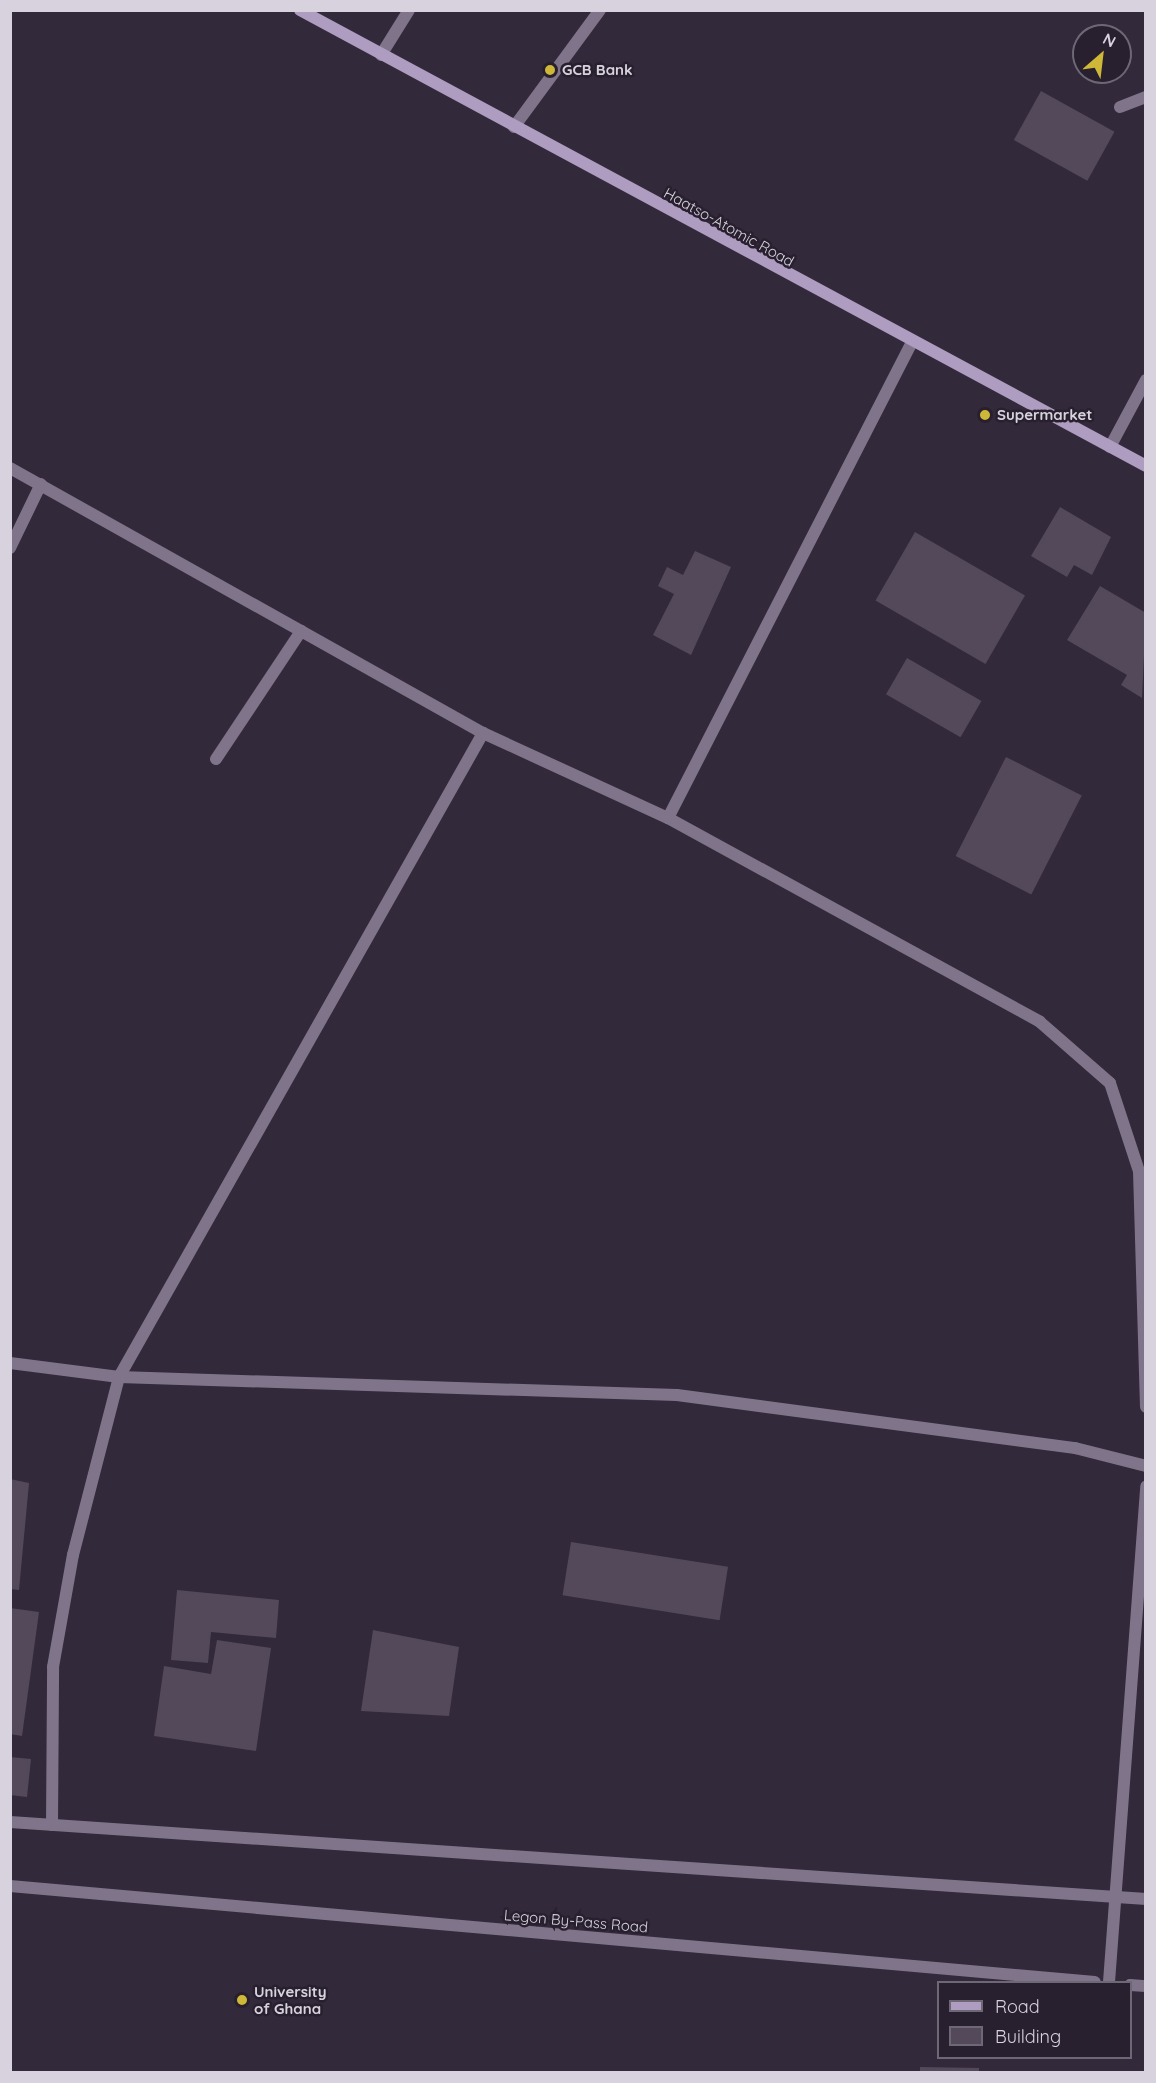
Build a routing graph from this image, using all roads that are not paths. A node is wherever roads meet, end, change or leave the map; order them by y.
1 (300, 10) edge
2 (409, 10) edge
3 (600, 10) edge
4 (381, 55) junction
5 (1146, 97) edge
6 (1120, 107) dead end
7 (514, 127) junction
8 (911, 344) junction
9 (1146, 380) edge
10 (1110, 447) junction
11 (1146, 466) edge
12 (10, 468) edge
13 (40, 484) junction
14 (10, 548) edge
15 (301, 631) junction
16 (483, 734) junction
17 (216, 759) dead end
18 (668, 818) junction
19 (10, 1363) edge
20 (119, 1377) junction
21 (1146, 1407) edge
22 (1146, 1466) edge
23 (1146, 1486) edge
24 (10, 1822) edge
25 (52, 1825) junction
26 (10, 1886) edge
27 (1112, 1896) junction
28 (1146, 1899) edge
29 (1073, 1981) edge
30 (1109, 1981) edge

1 - 4 main road, Haatso-Atomic Road
2 - 4 street
3 - 7 street
4 - 7 main road, Haatso-Atomic Road
5 - 6 street
7 - 8 main road, Haatso-Atomic Road
8 - 10 main road, Haatso-Atomic Road
8 - 18 street
9 - 10 street
10 - 11 main road, Haatso-Atomic Road
12 - 13 street
13 - 14 street
13 - 15 street
15 - 16 street
15 - 17 street
16 - 18 street
16 - 20 street
18 - 21 street
19 - 20 street
20 - 22 street
20 - 25 street
23 - 27 street
24 - 25 street
25 - 27 street
26 - 29 street, Legon By-Pass Road
27 - 28 street
27 - 30 street

